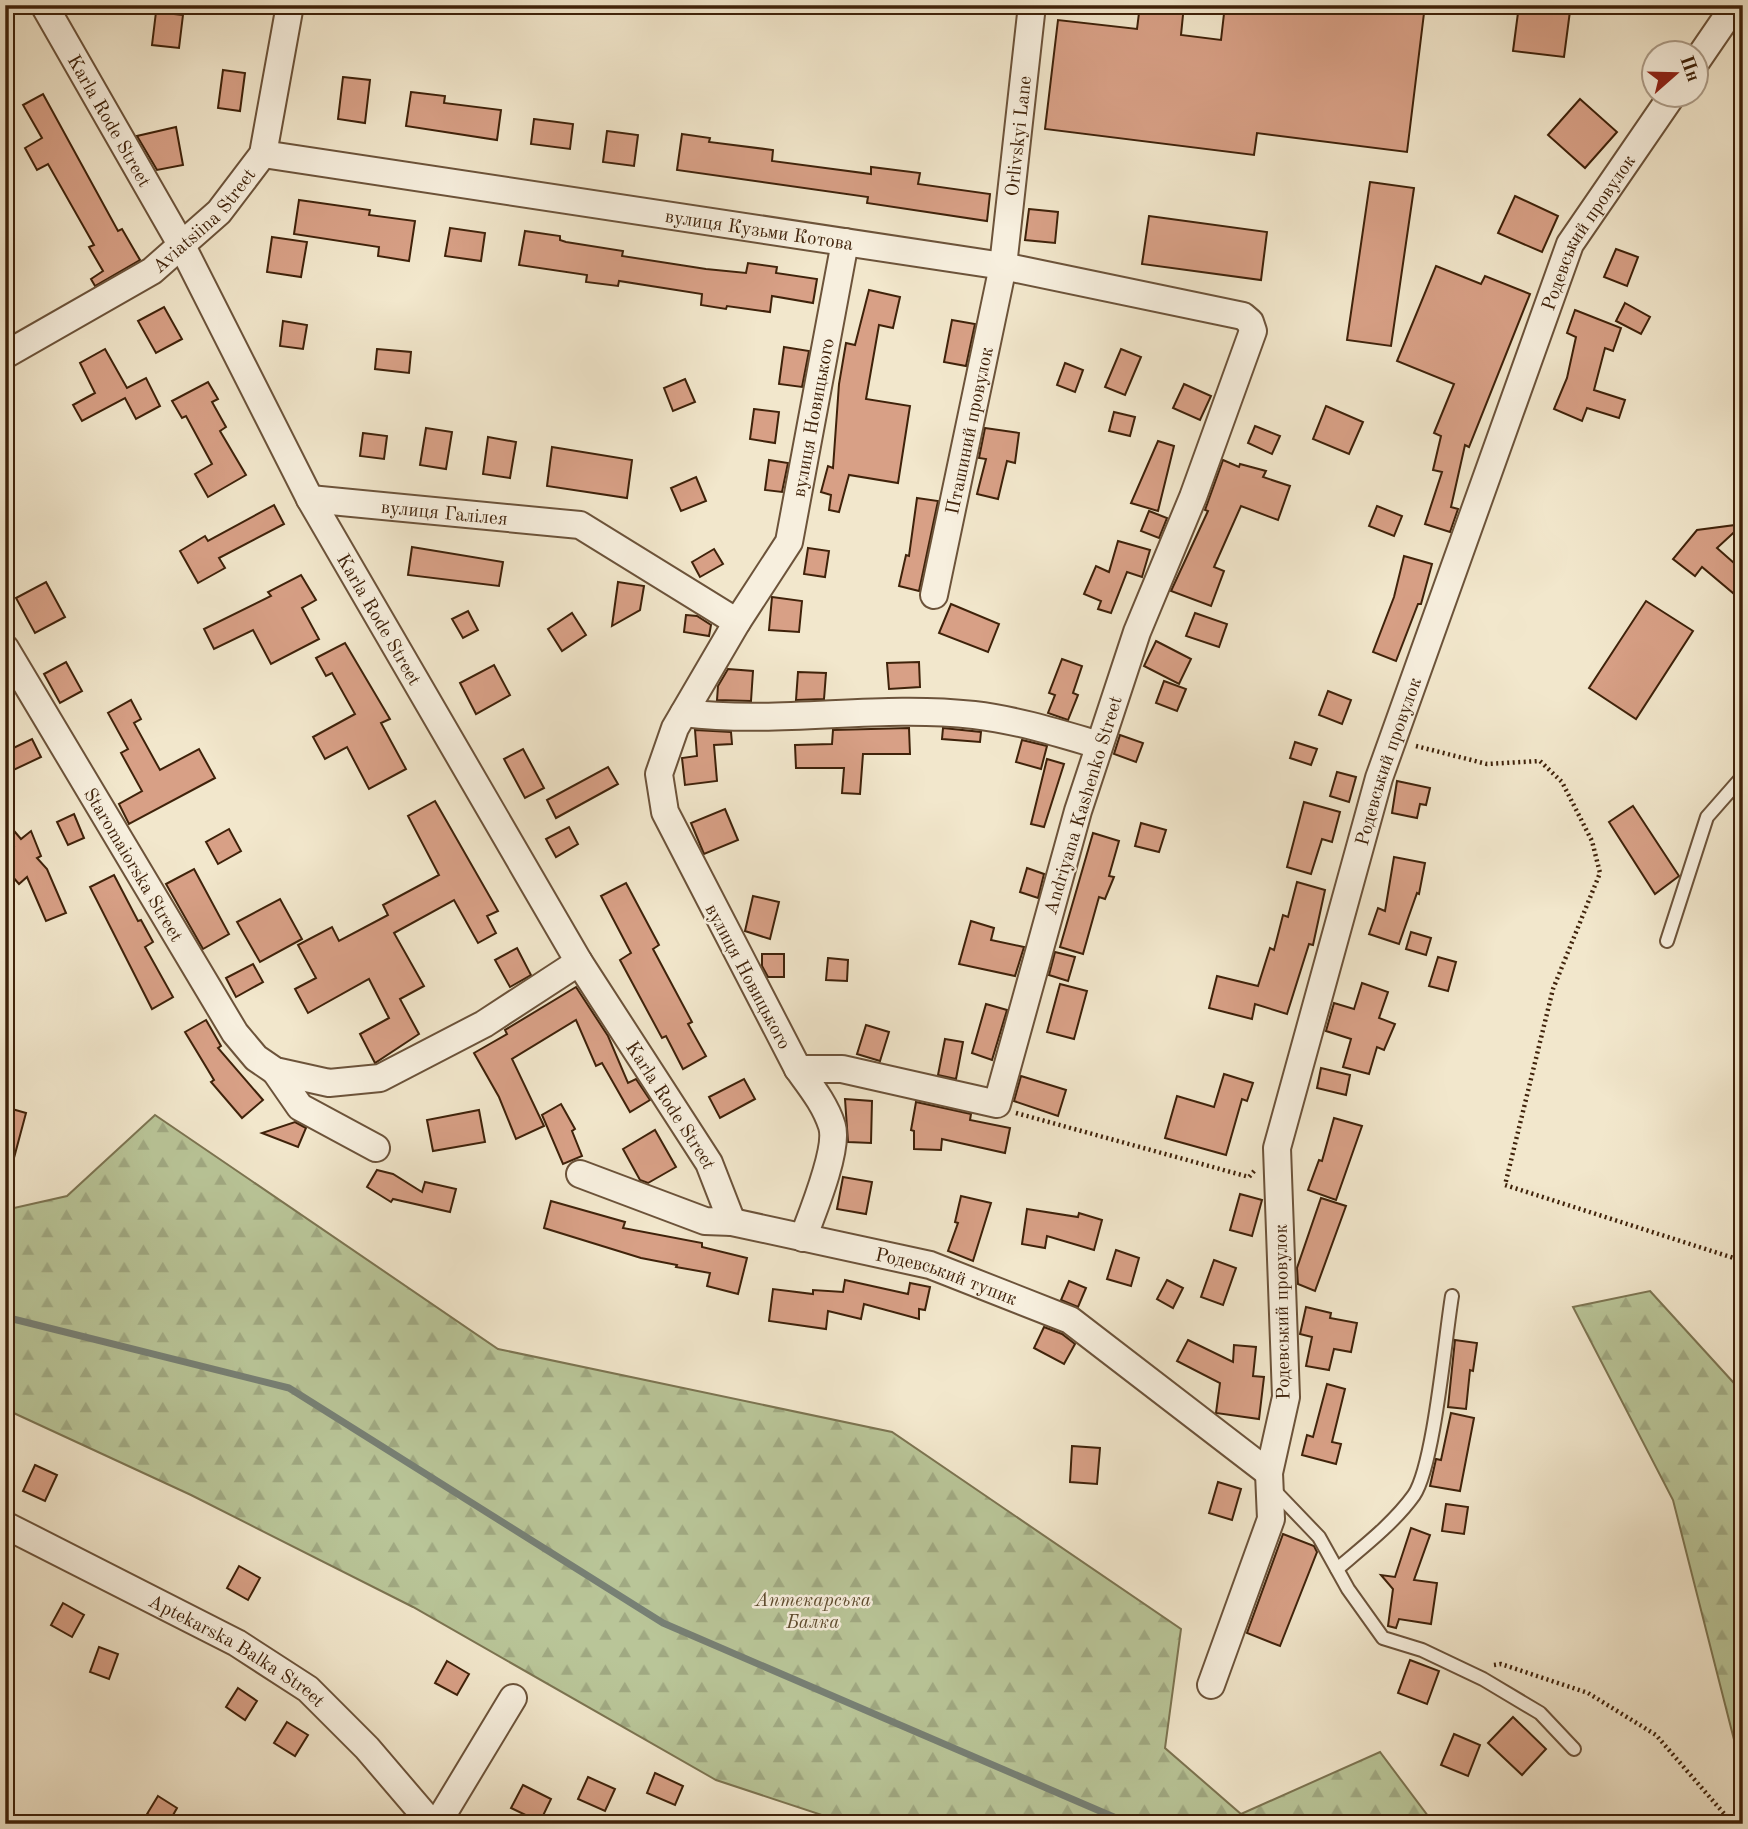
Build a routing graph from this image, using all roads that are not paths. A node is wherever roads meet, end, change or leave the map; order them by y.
1 (44, 5) edge
2 (290, 5) edge
3 (1031, 5) edge
4 (1731, 7) edge
5 (1710, 40) edge
6 (1663, 108) edge
7 (264, 154) junction
8 (845, 242) junction
9 (182, 246) junction
10 (1003, 266) junction
11 (1250, 322) joint
12 (5, 355) edge
13 (310, 499) junction
14 (934, 595) dead end
15 (737, 622) junction
16 (5, 648) edge
17 (684, 713) junction
18 (1099, 745) junction
19 (1743, 776) edge
20 (1667, 941) dead end
21 (579, 962) junction
22 (798, 1069) junction
23 (275, 1071) junction
24 (376, 1148) dead end
25 (580, 1174) dead end
26 (732, 1222) junction
27 (803, 1238) junction
28 (1452, 1296) dead end
29 (1269, 1479) junction
30 (5, 1525) edge
31 (1337, 1569) junction
32 (1211, 1685) dead end
33 (513, 1698) dead end
34 (1574, 1749) dead end
35 (435, 1824) edge

1 - 9 street, Karla Rode Street
2 - 7 street, Aviatsiina Street
3 - 10 street, Orlivskyi Lane
4 - 5 street
6 - 29 street, Родевський провулок
7 - 8 street, вулиця Кузьми Котова
7 - 9 street, Aviatsiina Street
8 - 10 street, вулиця Кузьми Котова
8 - 15 street, вулиця Новицького
9 - 12 street, Aviatsiina Street
9 - 13 street, Karla Rode Street
10 - 11 street, вулиця Кузьми Котова
10 - 14 street, Пташиний провулок
11 - 18 street, Andriyana Kashenko Street
13 - 15 street, вулиця Галілея
13 - 21 street, Karla Rode Street
15 - 17 street, вулиця Новицького
16 - 23 street, Staromaiorska Street
17 - 18 street
17 - 22 street, вулиця Новицького
18 - 22 street, Andriyana Kashenko Street
19 - 20 lane
21 - 23 street, Staromaiorska Street
21 - 26 street, Karla Rode Street
22 - 27 street, вулиця Новицького
23 - 24 street, Staromaiorska Street
25 - 26 street, Родевський тупик
26 - 27 street, Родевський тупик
27 - 29 street, Родевський тупик
28 - 31 lane
29 - 31 lane
29 - 32 street, Родевський провулок
30 - 35 street, Aptekarska Balka Street
31 - 34 lane
33 - 35 street

